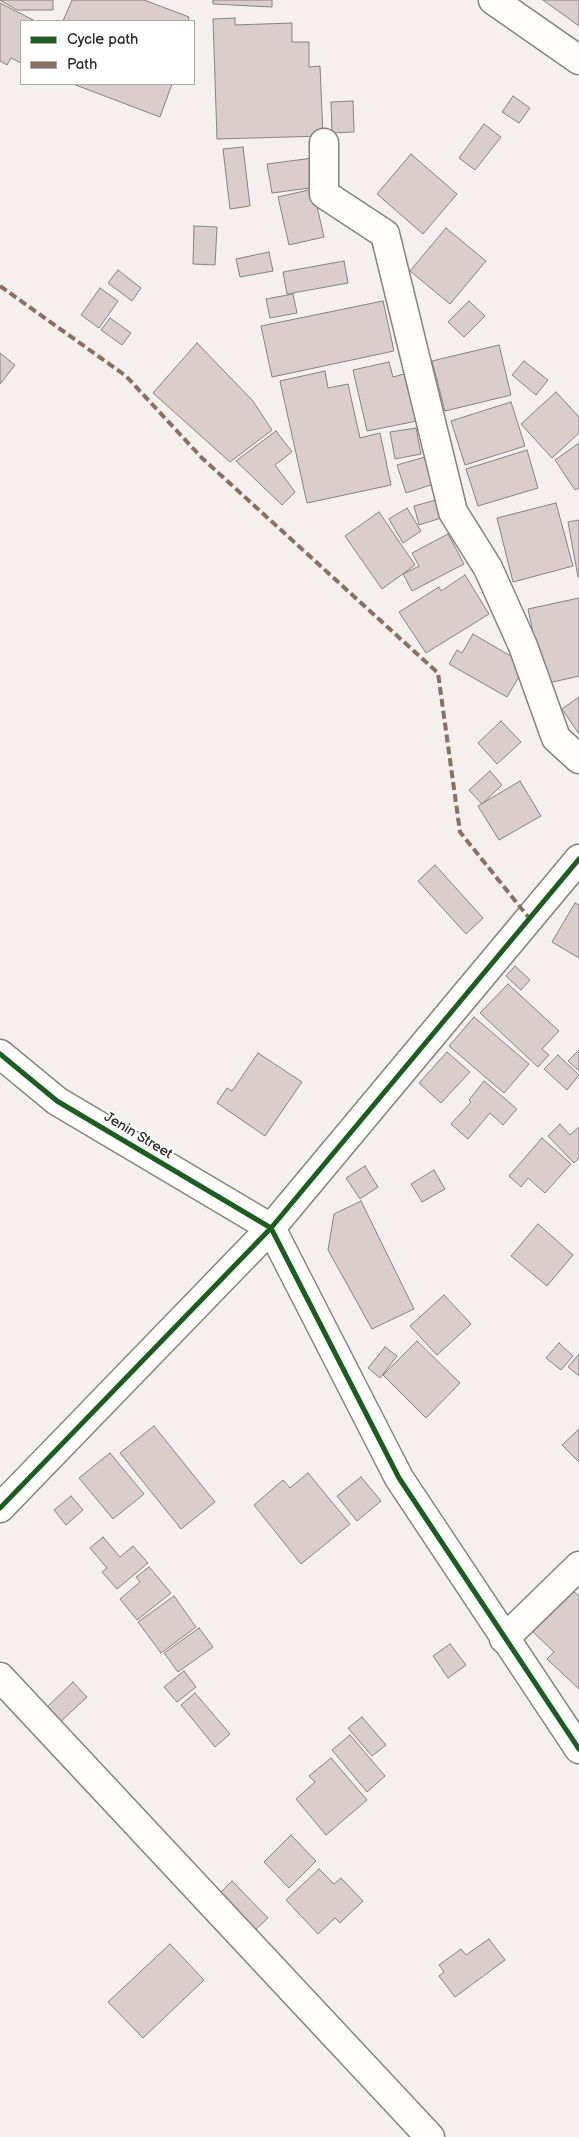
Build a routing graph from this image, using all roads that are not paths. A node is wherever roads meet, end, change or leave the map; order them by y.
1 (493, 0) edge
2 (579, 60) edge
3 (324, 143) dead end
4 (579, 759) edge
5 (579, 859) edge
6 (0, 1054) edge
7 (271, 1228) junction
8 (0, 1508) edge
9 (579, 1566) edge
10 (504, 1639) junction
11 (0, 1677) edge
12 (579, 1749) edge
13 (430, 2137) edge

1 - 2 street
3 - 4 street
5 - 7 street
6 - 7 street, Jenin Street
7 - 8 street
7 - 10 street
9 - 10 street
10 - 12 street
11 - 13 street

